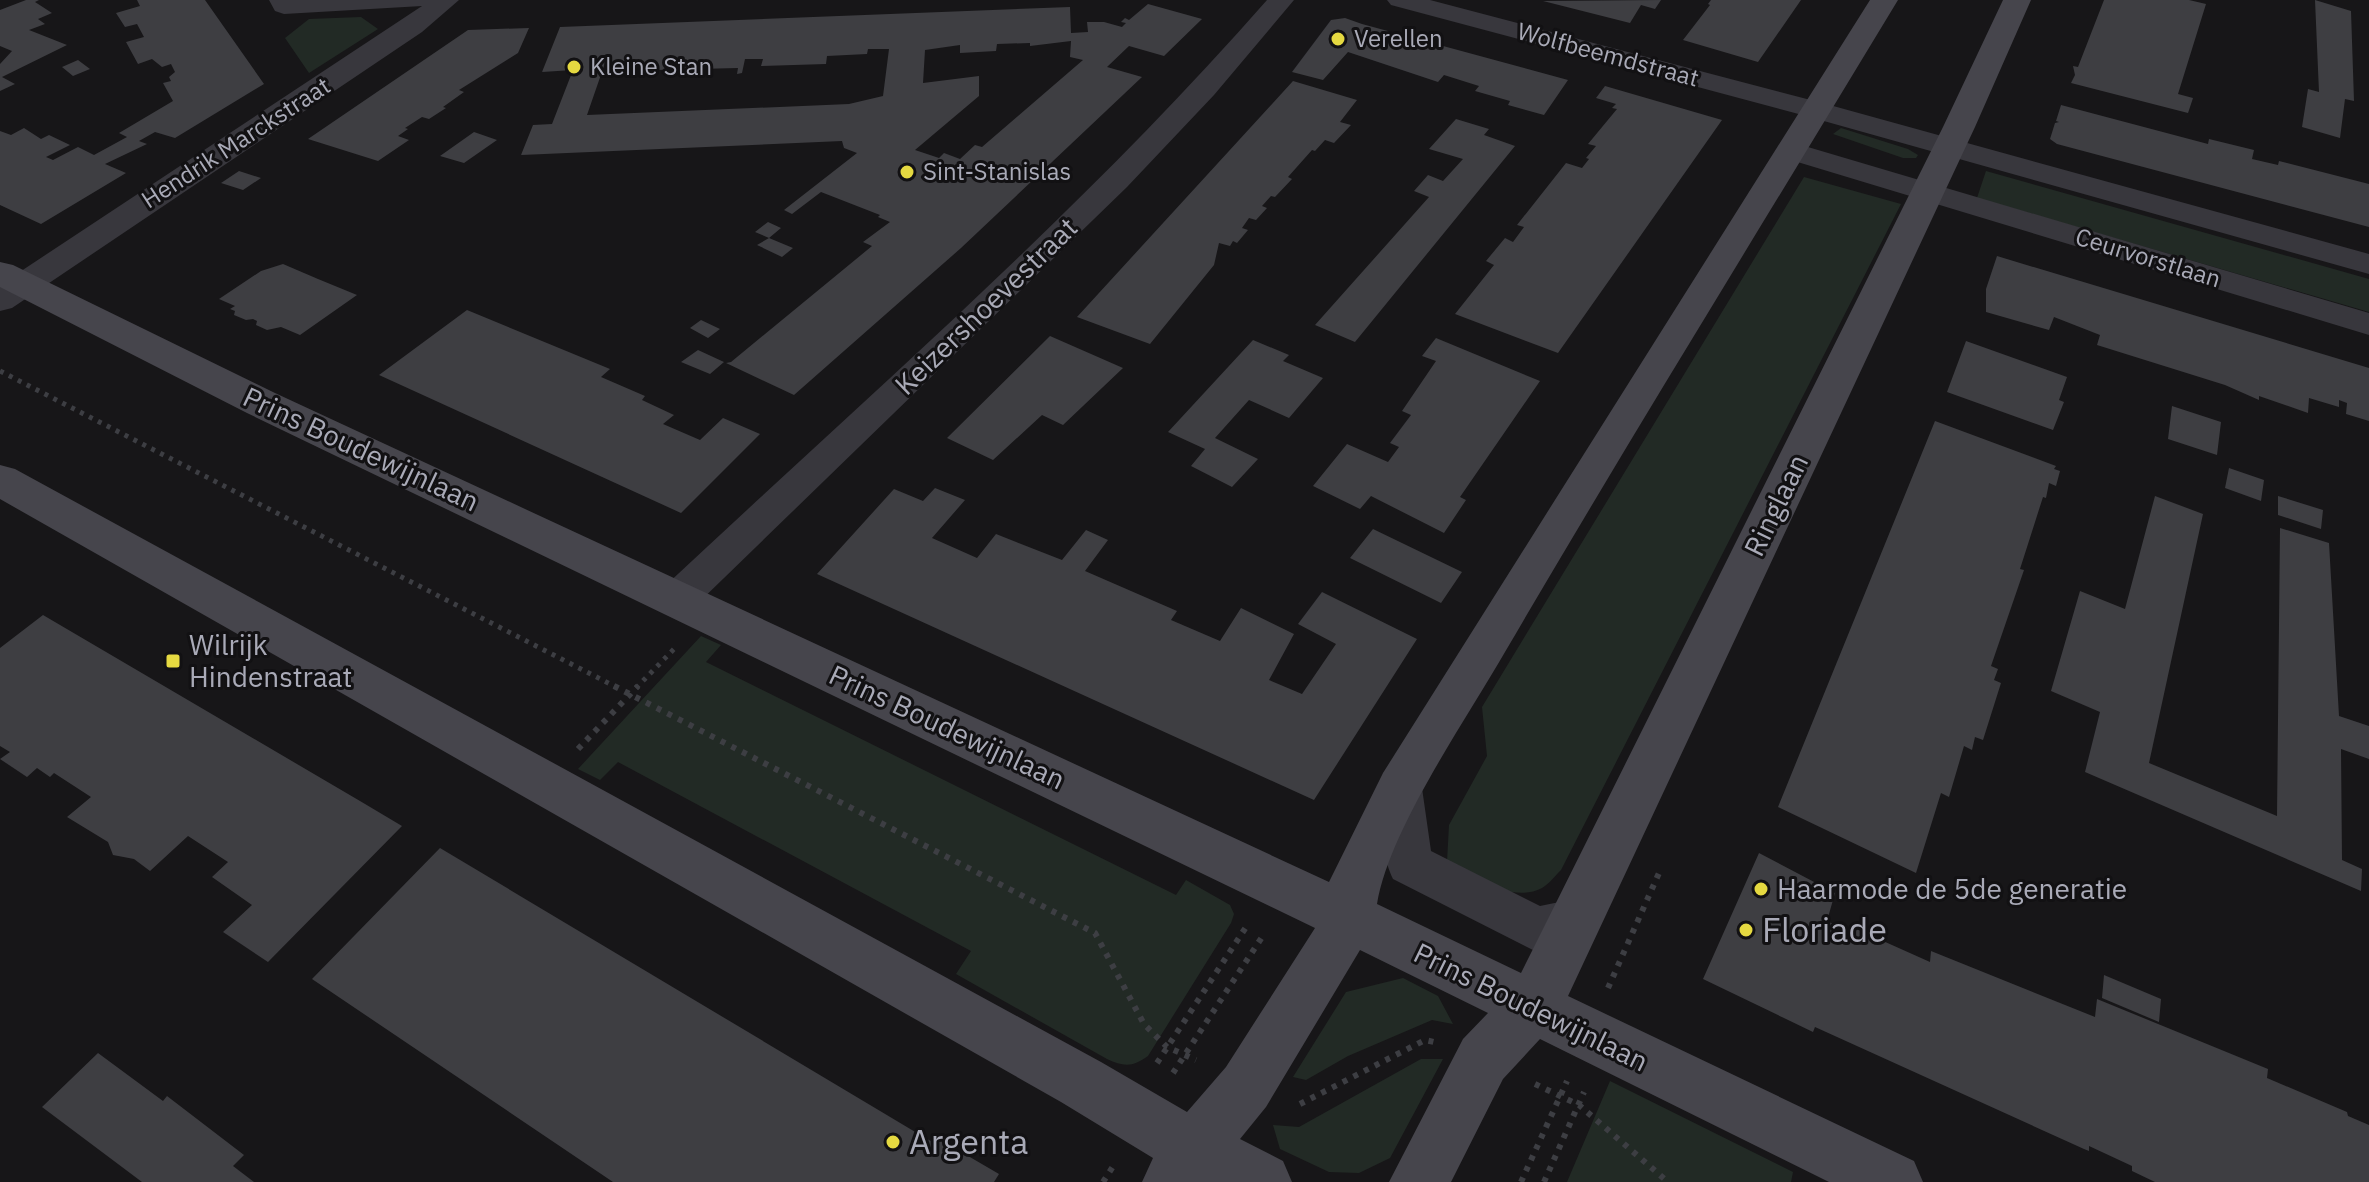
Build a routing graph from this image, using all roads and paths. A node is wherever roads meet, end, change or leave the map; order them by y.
1 (416, 0) edge
2 (446, 0) edge
3 (1281, 0) edge
4 (1400, 0) edge
5 (1884, 0) edge
6 (2017, 0) edge
7 (283, 3) edge
8 (1816, 110) junction
9 (1949, 148) junction
10 (1791, 151) junction
11 (1928, 192) junction
12 (2369, 264) edge
13 (8, 286) edge
14 (2369, 324) edge
15 (0, 371) edge
16 (0, 480) edge
17 (693, 606) junction
18 (631, 694) junction
19 (545, 784) junction
20 (1400, 788) junction
21 (1348, 917) junction
22 (1574, 922) junction
23 (1532, 1008) junction
24 (1438, 1042) dead end
25 (1185, 1054) dead end
26 (1532, 1082) dead end
27 (1291, 1103) dead end
28 (1184, 1164) edge
29 (1826, 1167) edge
30 (1262, 1182) edge
31 (1419, 1182) edge
32 (1668, 1182) edge
33 (1893, 1182) edge

1 - 7 street
2 - 13 street, Hendrik Marckstraat
3 - 17 street, Keizershoevestraat
4 - 8 street, Wolfbeemdstraat
5 - 8 street
6 - 9 street, Ringlaan
8 - 9 street, Wolfbeemdstraat
8 - 10 street
9 - 11 street, Ringlaan
9 - 12 street, Ceurvorstlaan
10 - 11 street, Ceurvorstlaan
10 - 20 street
11 - 14 street, Ceurvorstlaan
11 - 22 street, Ringlaan
13 - 17 street, Prins Boudewijnlaan
15 - 18 path
16 - 19 street
17 - 18 path
17 - 21 street, Prins Boudewijnlaan
18 - 19 path
18 - 25 path
19 - 28 street
20 - 21 street
20 - 22 street
21 - 23 street, Prins Boudewijnlaan
21 - 28 street
22 - 23 street, Ringlaan
23 - 29 street, Prins Boudewijnlaan
23 - 31 street, Ringlaan
24 - 27 path
26 - 32 path
28 - 30 street
29 - 33 street, Prins Boudewijnlaan

